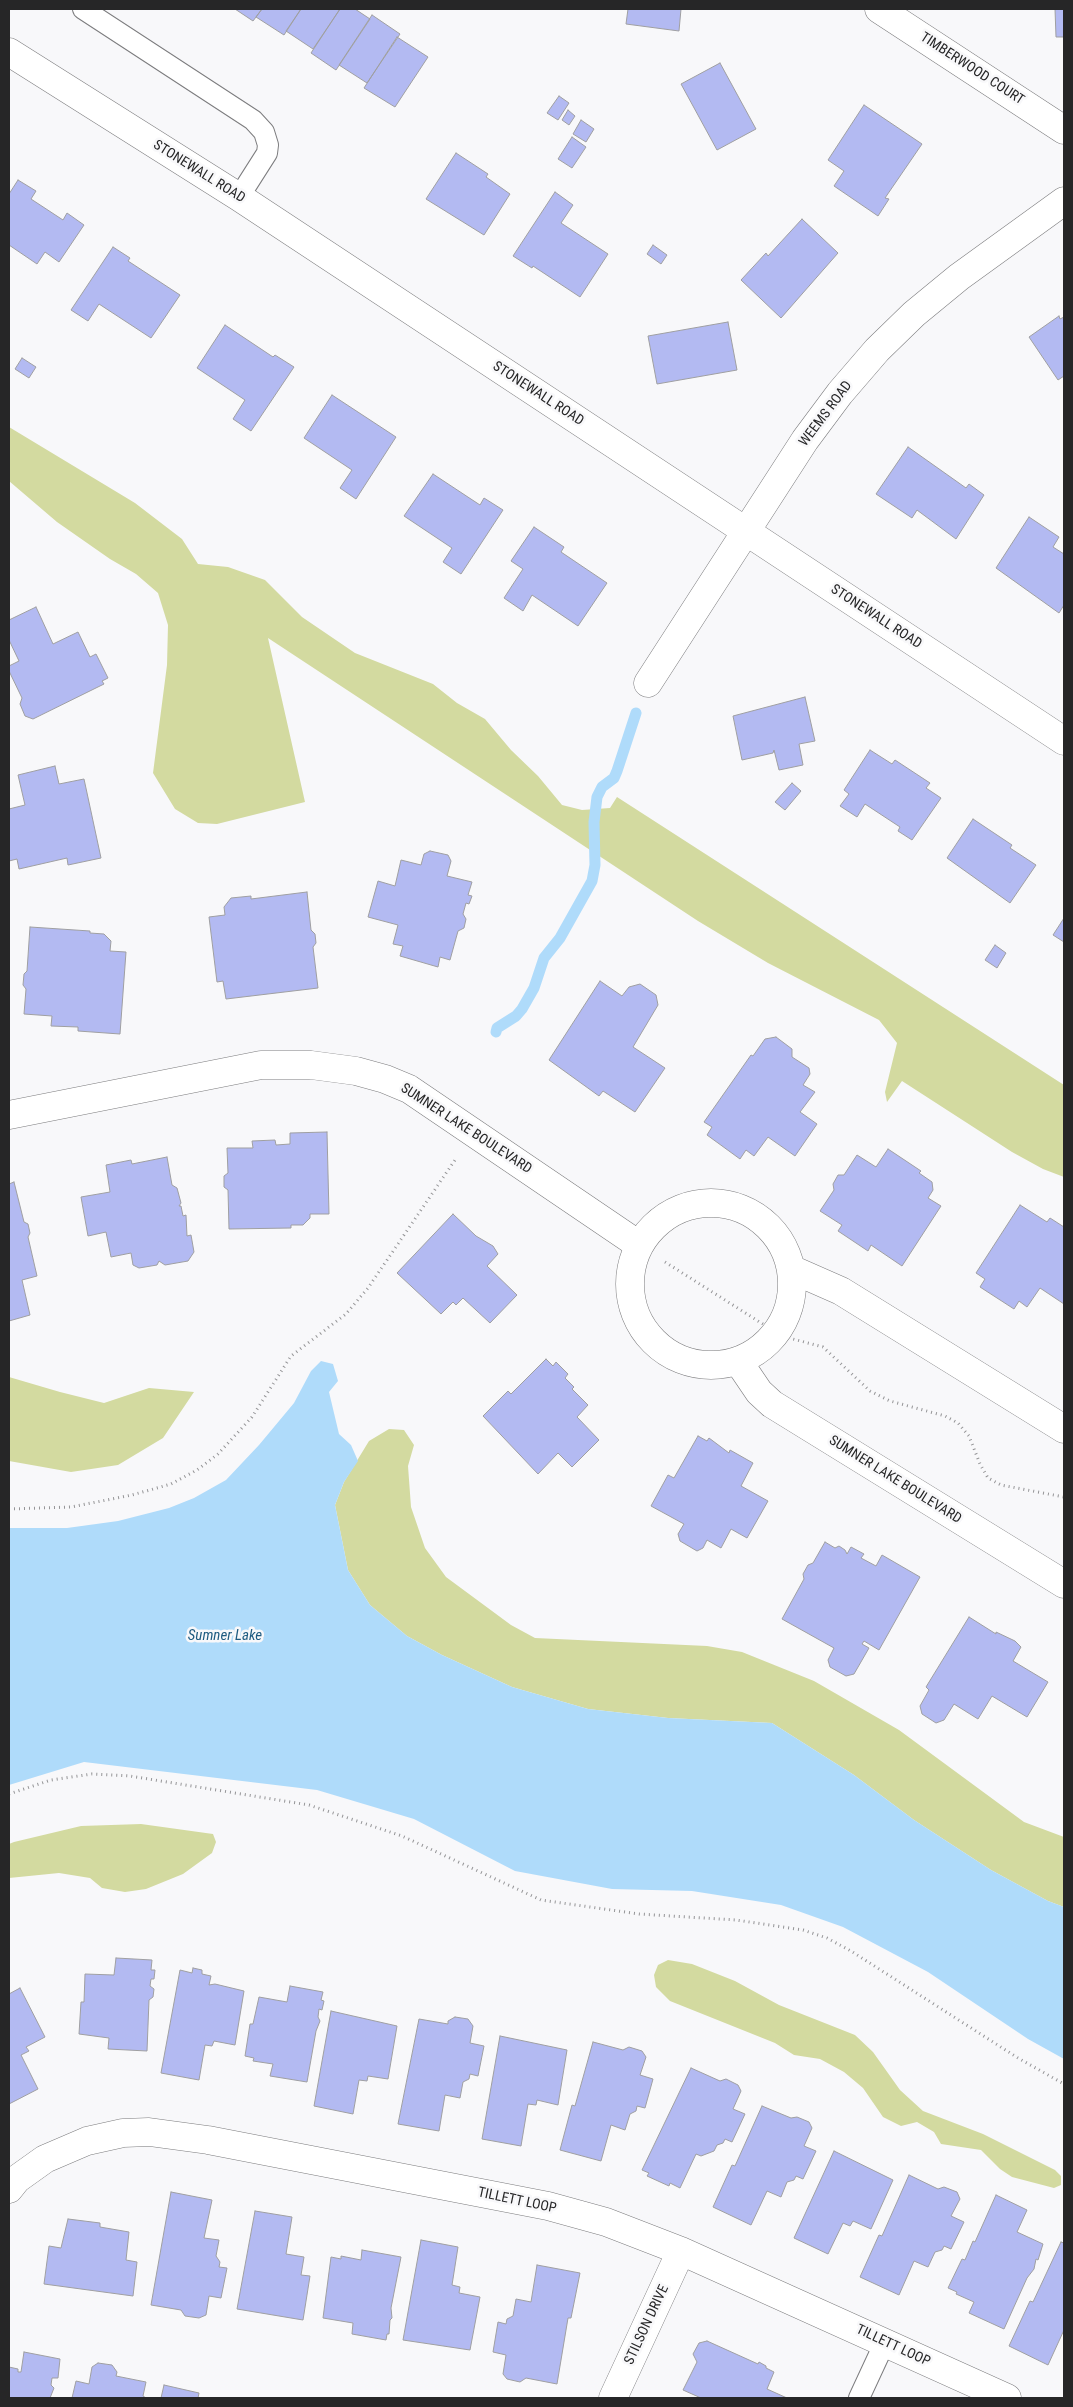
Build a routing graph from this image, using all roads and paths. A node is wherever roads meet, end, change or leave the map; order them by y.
1 (83, 9) edge
2 (879, 9) edge
3 (9, 52) edge
4 (1064, 130) edge
5 (239, 197) junction
6 (1064, 201) edge
7 (747, 532) junction
8 (648, 683) dead end
9 (1064, 741) edge
10 (9, 1115) edge
11 (474, 1131) junction
12 (640, 1245) junction
13 (791, 1269) junction
14 (777, 1333) junction
15 (738, 1361) junction
16 (1064, 1429) edge
17 (1064, 1497) edge
18 (9, 1509) edge
19 (1064, 1584) edge
20 (9, 1794) edge
21 (1064, 2084) edge
22 (9, 2188) edge
23 (681, 2251) junction
24 (885, 2342) junction
25 (612, 2398) edge
26 (859, 2398) edge
27 (1007, 2398) edge

1 - 5 lane
2 - 4 street, TIMBERWOOD COURT
3 - 5 street, STONEWALL ROAD
5 - 7 street, STONEWALL ROAD
6 - 7 street, WEEMS ROAD
7 - 8 street, WEEMS ROAD
7 - 9 street, STONEWALL ROAD
10 - 11 street, SUMNER LAKE BOULEVARD
11 - 12 street, SUMNER LAKE BOULEVARD
11 - 18 path
12 - 13 street
12 - 14 path
12 - 15 street
13 - 14 street
13 - 16 street
14 - 15 street
14 - 17 path
15 - 19 street, SUMNER LAKE BOULEVARD
20 - 21 path
22 - 23 street, TILLETT LOOP
23 - 24 street, TILLETT LOOP
23 - 25 street, STILSON DRIVE
24 - 26 lane
24 - 27 street, TILLETT LOOP

